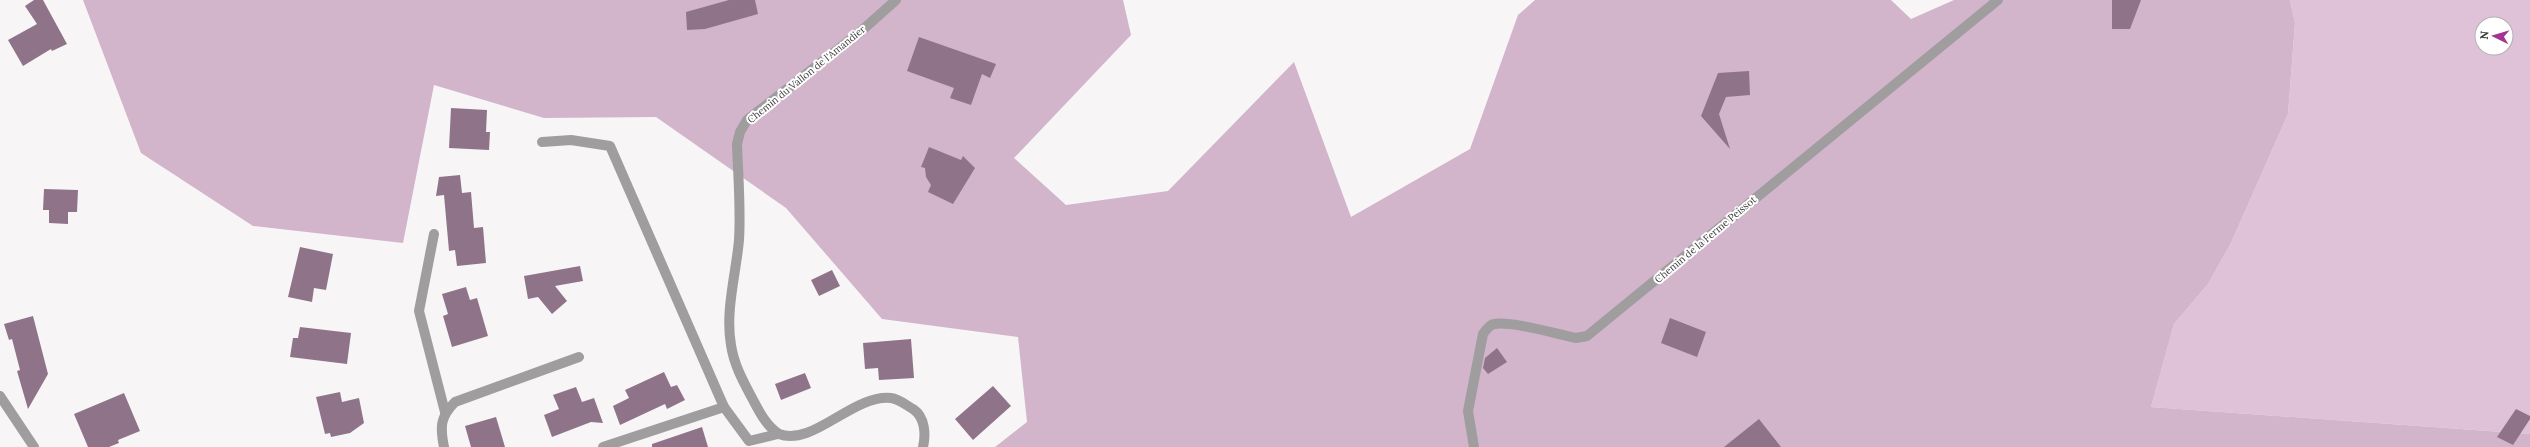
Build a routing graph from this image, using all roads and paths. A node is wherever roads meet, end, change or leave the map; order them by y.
1 (896, 0) edge
2 (1998, 0) edge
3 (542, 142) dead end
4 (434, 234) dead end
5 (579, 357) dead end
6 (0, 396) edge
7 (724, 407) junction
8 (445, 412) junction
9 (778, 434) junction
10 (34, 447) edge
11 (444, 447) edge
12 (603, 447) edge
13 (924, 447) edge
14 (1474, 447) edge

1 - 9 street, Chemin du Vallon de l'Amandier
2 - 14 street, Chemin de la Ferme Peissot
3 - 7 street
4 - 8 street
5 - 8 street
6 - 10 street
7 - 9 street
7 - 12 street
8 - 11 street
9 - 13 street

